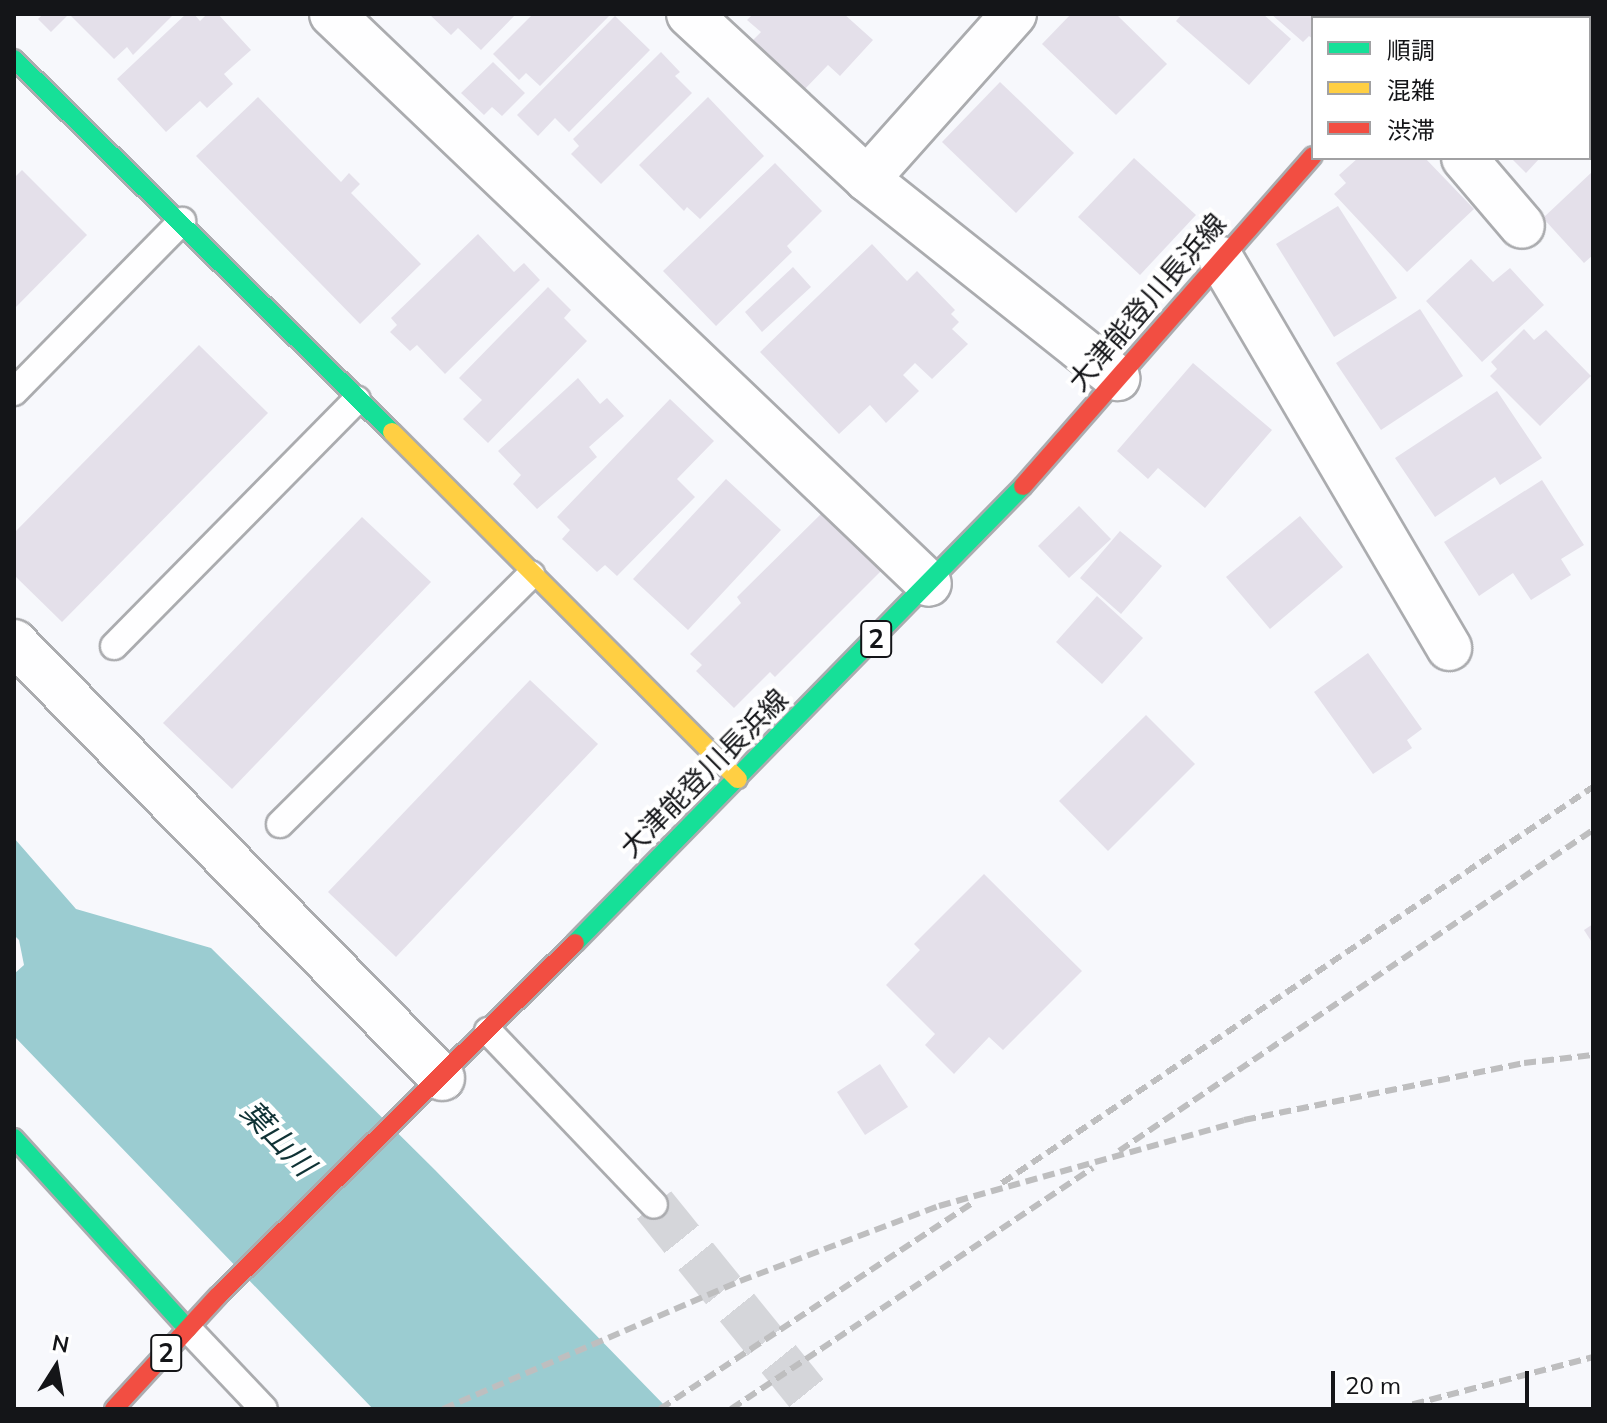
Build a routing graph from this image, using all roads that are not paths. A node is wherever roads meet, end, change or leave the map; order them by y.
1 (332, 14) edge
2 (689, 14) edge
3 (1014, 14) edge
4 (14, 59) edge
5 (1311, 158) edge
6 (1466, 160) edge
7 (867, 179) junction
8 (182, 221) junction
9 (1522, 226) dead end
10 (1221, 259) junction
11 (1117, 378) junction
12 (14, 392) edge
13 (357, 400) junction
14 (531, 575) junction
15 (929, 584) junction
16 (14, 642) edge
17 (114, 646) dead end
18 (1449, 648) dead end
19 (738, 779) junction
20 (280, 824) dead end
21 (488, 1031) junction
22 (430, 1090) junction
23 (14, 1138) edge
24 (654, 1205) tunnel mouth
25 (188, 1329) junction
26 (114, 1409) edge
27 (264, 1409) edge

1 - 15 street
2 - 7 street
3 - 7 street
4 - 8 main road
5 - 10 main road, 大津能登川長浜線 / 2
6 - 9 street
7 - 11 street
8 - 12 lane
8 - 13 main road
10 - 11 main road, 大津能登川長浜線 / 2
10 - 18 street
11 - 15 main road, 大津能登川長浜線 / 2
13 - 14 main road
13 - 17 lane
14 - 19 main road
14 - 20 lane
15 - 19 main road, 大津能登川長浜線 / 2
16 - 22 street
19 - 21 main road, 大津能登川長浜線 / 2
21 - 22 main road, 大津能登川長浜線 / 2
21 - 24 lane
22 - 25 main road, 大津能登川長浜線 / 2
23 - 25 main road
25 - 26 main road, 大津能登川長浜線 / 2
25 - 27 lane

